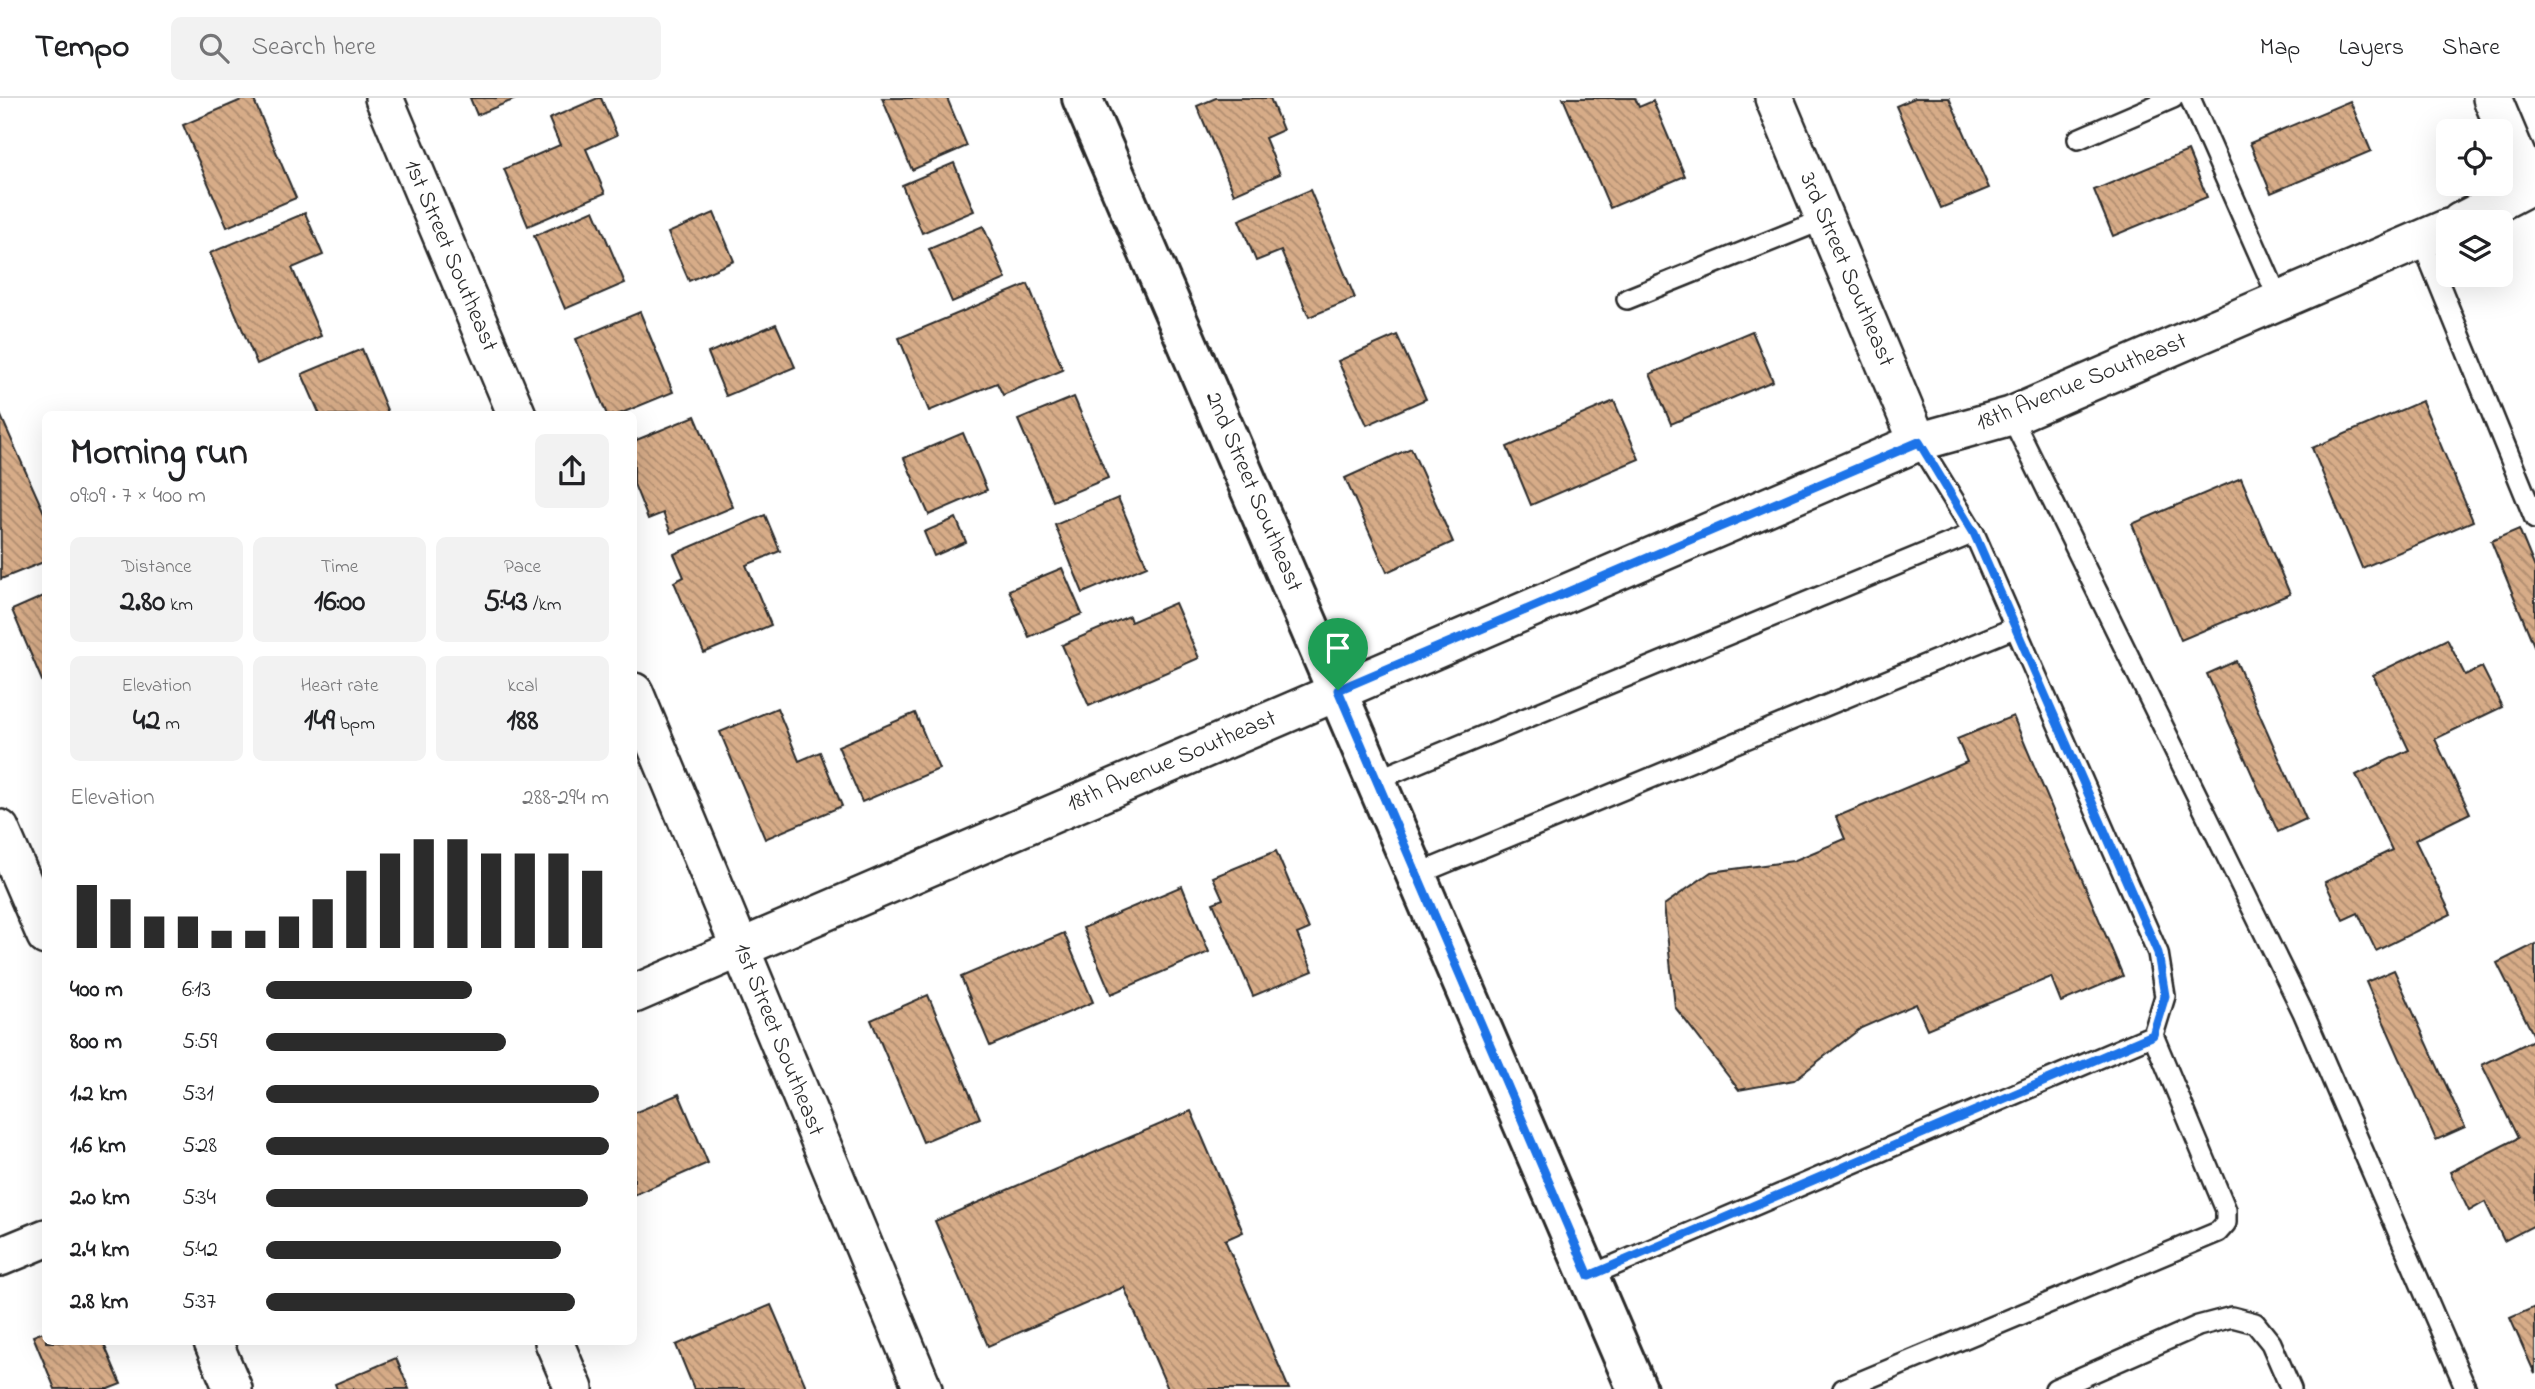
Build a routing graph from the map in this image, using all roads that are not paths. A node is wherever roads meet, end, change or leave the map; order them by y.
1 (384, 98) edge
2 (1082, 98) edge
3 (1774, 98) edge
4 (2173, 98) edge
5 (2190, 98) edge
6 (2492, 98) edge
7 (2078, 139) dead end
8 (2532, 184) edge
9 (2482, 210) edge
10 (1825, 219) junction
11 (2435, 235) edge
12 (1627, 299) dead end
13 (2280, 302) junction
14 (515, 411) edge
15 (2011, 416) junction
16 (1919, 442) junction
17 (2535, 519) edge
18 (1974, 533) junction
19 (2014, 628) junction
20 (1338, 690) junction
21 (637, 698) edge
22 (1376, 780) junction
23 (0, 829) edge
24 (1416, 875) junction
25 (42, 927) edge
26 (742, 948) junction
27 (637, 994) edge
28 (2153, 1035) junction
29 (42, 1240) edge
30 (0, 1257) edge
31 (1589, 1276) junction
32 (214, 1345) edge
33 (555, 1345) edge
34 (233, 1389) edge
35 (574, 1389) edge
36 (923, 1389) edge
37 (1637, 1389) edge
38 (1843, 1389) edge
39 (2055, 1389) edge
40 (2291, 1389) edge
41 (2466, 1389) edge

1 - 14 street, 1st Street Southeast
2 - 20 street, 2nd Street Southeast
3 - 10 street, 3rd Street Southeast
4 - 7 lane
5 - 13 lane
6 - 8 street
8 - 9 street
10 - 12 lane
10 - 16 street, 3rd Street Southeast
11 - 13 street, 18th Avenue Southeast
11 - 17 lane
13 - 15 street, 18th Avenue Southeast
15 - 16 street, 18th Avenue Southeast
15 - 41 lane
16 - 18 lane
16 - 20 street, 18th Avenue Southeast
18 - 19 lane
18 - 22 lane
19 - 24 lane
19 - 28 lane
20 - 22 street, 2nd Street Southeast
20 - 26 street, 18th Avenue Southeast
21 - 26 street, 1st Street Southeast
22 - 24 street, 2nd Street Southeast
23 - 25 street
24 - 31 street, 2nd Street Southeast
26 - 27 street, 18th Avenue Southeast
26 - 36 street, 1st Street Southeast
28 - 31 lane
28 - 38 lane
29 - 30 street
31 - 37 street, 2nd Street Southeast
32 - 34 street
33 - 35 street
39 - 40 lane

